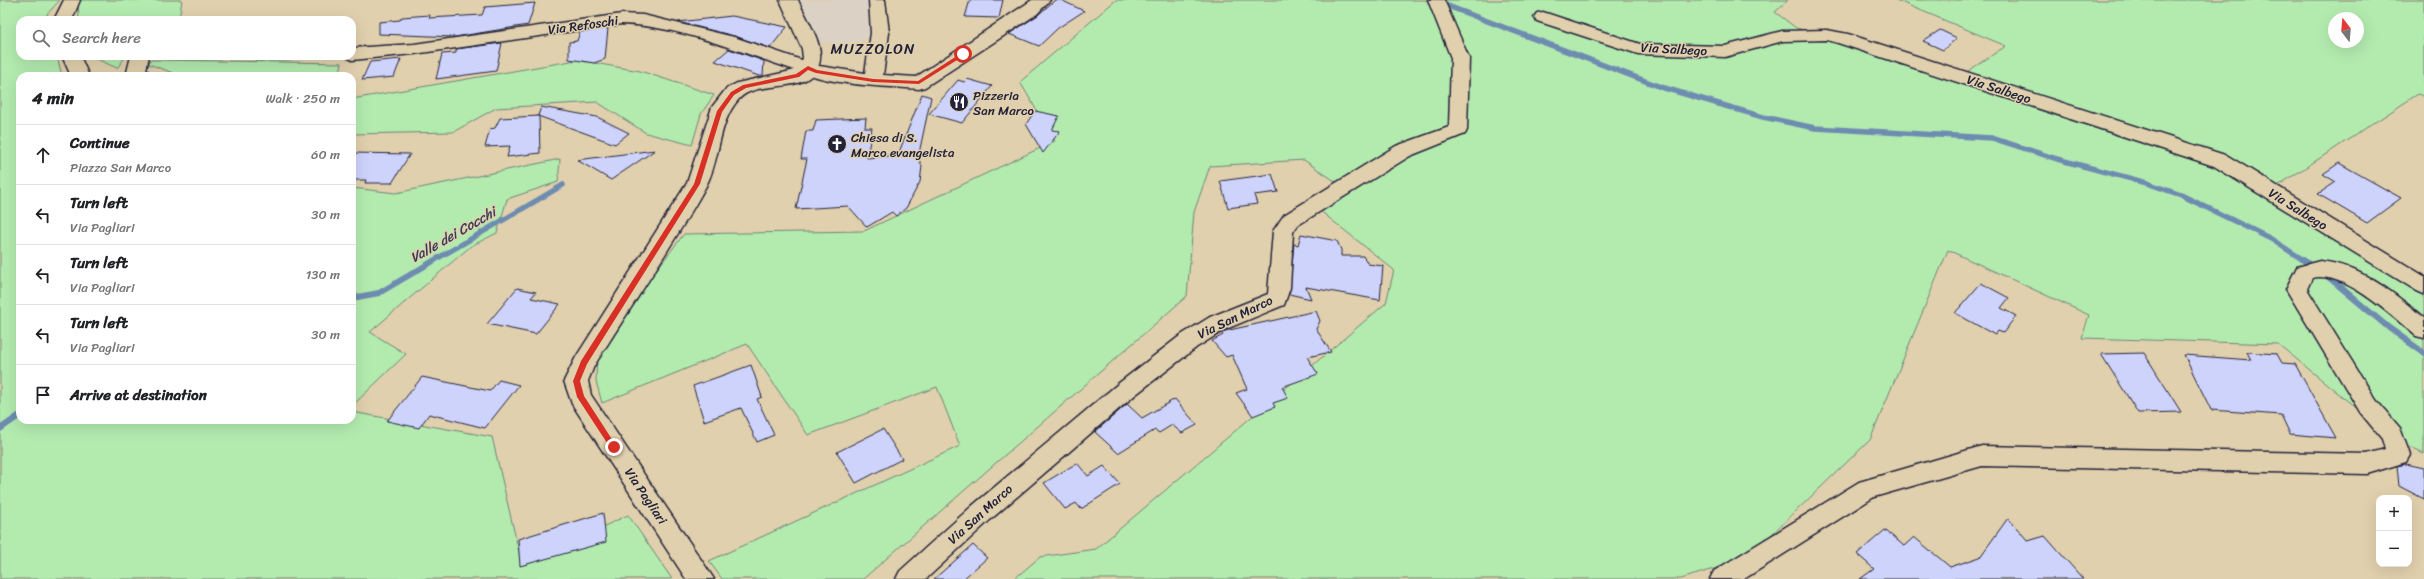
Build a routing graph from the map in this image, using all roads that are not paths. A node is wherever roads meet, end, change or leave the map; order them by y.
1 (72, 0) edge
2 (789, 0) edge
3 (877, 0) edge
4 (1438, 3) edge
5 (1036, 5) edge
6 (64, 16) edge
7 (1543, 17) dead end
8 (356, 54) edge
9 (73, 60) edge
10 (139, 60) edge
11 (78, 72) edge
12 (136, 72) edge
13 (803, 72) junction
14 (873, 80) junction
15 (2424, 286) edge
16 (2424, 330) edge
17 (701, 579) edge
18 (909, 579) edge
19 (1723, 579) edge

1 - 6 street
2 - 13 street
3 - 14 street
4 - 18 street, Via San Marco
5 - 14 street, Via Refoschi
7 - 15 street, Via Salbego
8 - 13 street, Via Refoschi
9 - 11 street
10 - 12 street
13 - 14 street, Via Refoschi
13 - 17 street, Via Pagliari
16 - 19 street

